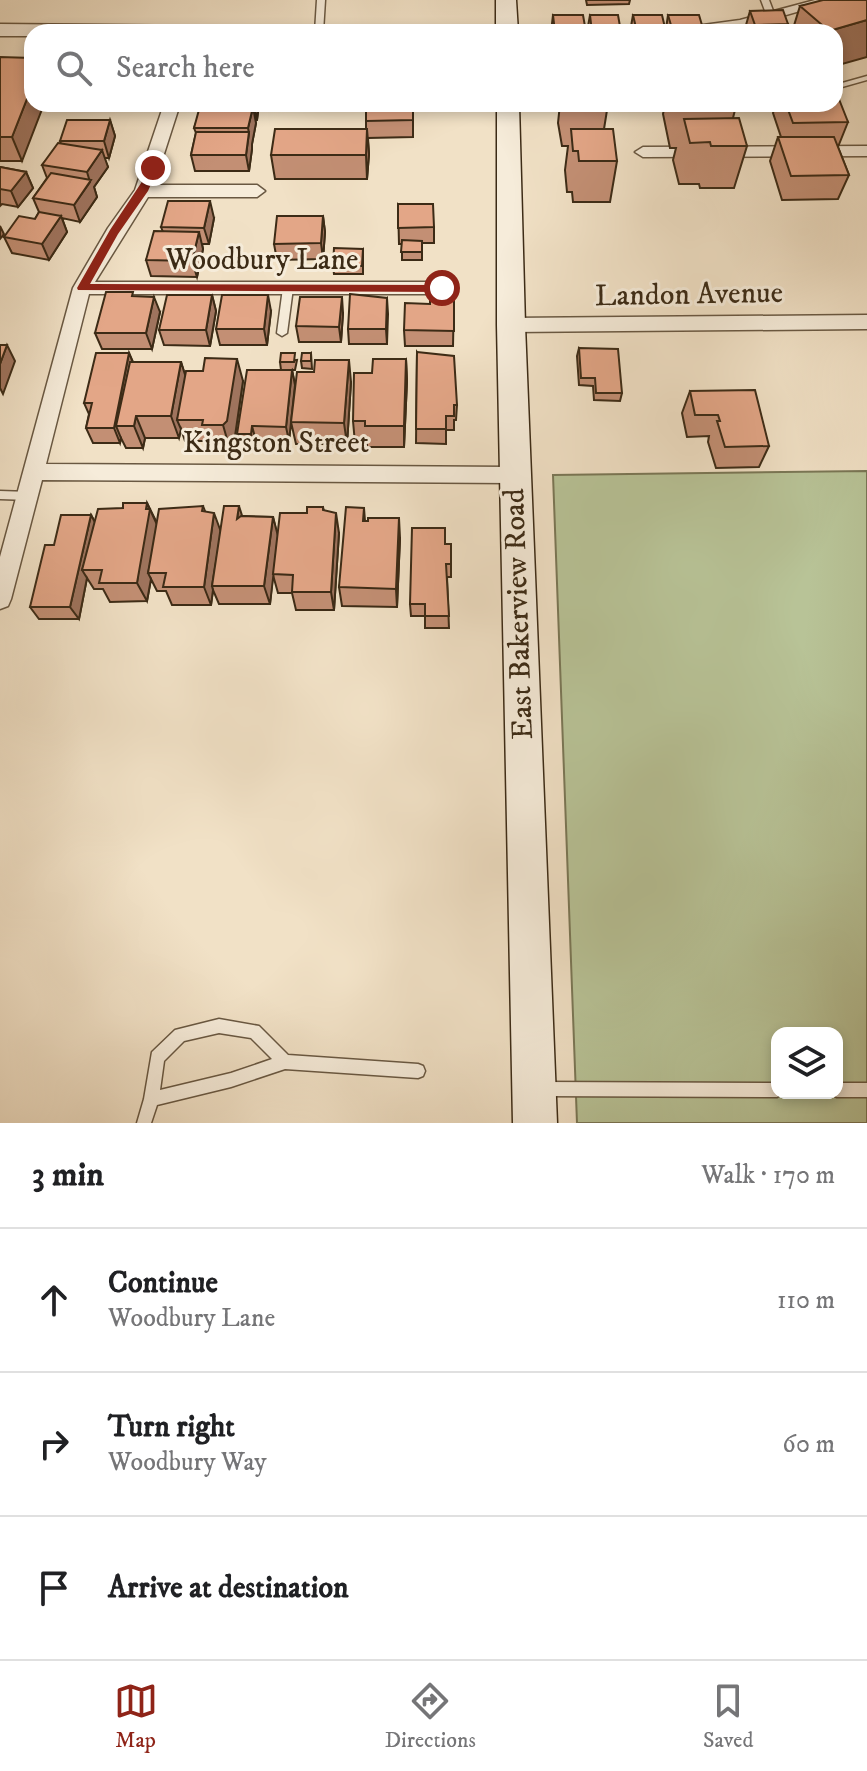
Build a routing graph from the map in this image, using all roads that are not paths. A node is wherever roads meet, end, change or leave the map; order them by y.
1 (321, 0) edge
2 (506, 0) edge
3 (765, 0) edge
4 (831, 0) edge
5 (771, 16) junction
6 (320, 24) edge
7 (507, 24) edge
8 (736, 24) edge
9 (0, 30) edge
10 (24, 30) edge
11 (867, 78) edge
12 (843, 85) edge
13 (170, 112) edge
14 (508, 112) edge
15 (867, 151) edge
16 (643, 152) dead end
17 (143, 191) junction
18 (257, 191) dead end
19 (82, 288) junction
20 (288, 288) junction
21 (442, 288) dead end
22 (867, 322) edge
23 (511, 325) junction
24 (282, 333) dead end
25 (36, 472) junction
26 (515, 475) junction
27 (0, 495) edge
28 (29, 496) junction
29 (0, 599) edge
30 (285, 1062) junction
31 (418, 1071) dead end
32 (534, 1089) junction
33 (771, 1090) edge
34 (843, 1090) edge
35 (867, 1090) edge
36 (151, 1099) junction
37 (144, 1123) edge
38 (535, 1123) edge

1 - 6 lane
2 - 7 main road
3 - 5 lane
4 - 5 street
5 - 8 street
9 - 10 street
11 - 12 lane
13 - 17 street
14 - 23 main road, East Bakerview Road
15 - 16 street
17 - 18 street
17 - 19 street
19 - 20 street, Woodbury Lane
19 - 25 street
20 - 21 street, Woodbury Lane
20 - 24 lane
22 - 23 street, Landon Avenue
23 - 26 main road, East Bakerview Road
25 - 26 street, Kingston Street
25 - 28 street
26 - 32 main road, East Bakerview Road
27 - 28 lane
28 - 29 street
30 - 31 lane
30 - 36 lane
30 - 36 lane
32 - 33 lane
32 - 38 main road, East Bakerview Road
34 - 35 lane
36 - 37 lane

